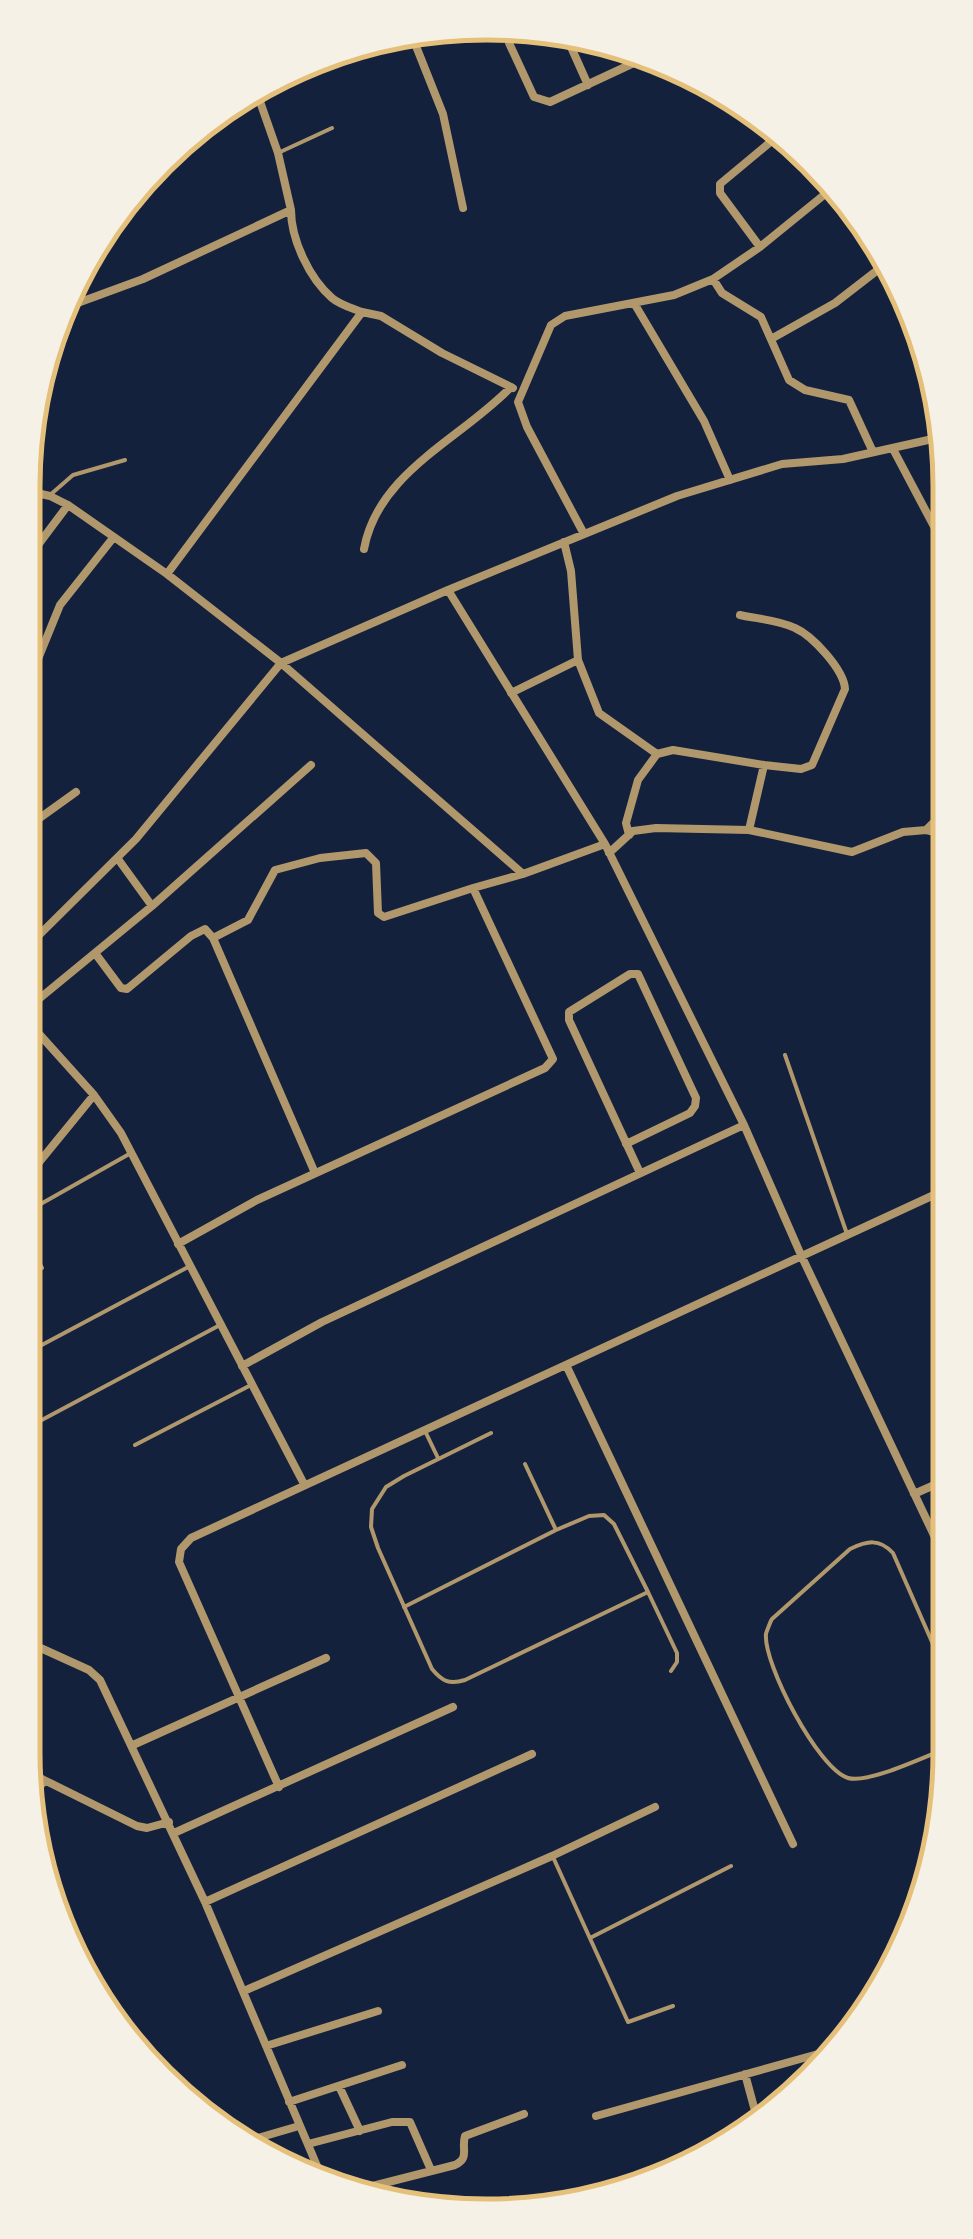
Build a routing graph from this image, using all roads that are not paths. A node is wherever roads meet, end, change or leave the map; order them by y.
1 (511, 41) edge
2 (416, 46) edge
3 (572, 49) edge
4 (632, 65) edge
5 (588, 85) junction
6 (260, 102) edge
7 (332, 128) dead end
8 (770, 142) edge
9 (278, 153) junction
10 (825, 195) edge
11 (463, 208) dead end
12 (291, 210) junction
13 (760, 247) junction
14 (877, 270) edge
15 (713, 280) junction
16 (80, 302) edge
17 (634, 303) junction
18 (362, 312) junction
19 (772, 339) junction
20 (511, 388) junction
21 (522, 392) junction
22 (930, 440) edge
23 (892, 448) junction
24 (873, 452) junction
25 (125, 460) dead end
26 (730, 480) junction
27 (40, 494) edge
28 (50, 496) junction
29 (68, 505) junction
30 (933, 525) edge
31 (584, 534) junction
32 (113, 538) junction
33 (40, 542) edge
34 (564, 542) junction
35 (364, 550) dead end
36 (167, 574) junction
37 (448, 590) junction
38 (740, 616) dead end
39 (40, 653) edge
40 (578, 660) junction
41 (281, 663) junction
42 (511, 693) junction
43 (657, 754) junction
44 (311, 764) dead end
45 (764, 765) junction
46 (76, 792) dead end
47 (40, 817) edge
48 (933, 823) edge
49 (748, 830) junction
50 (926, 830) junction
51 (933, 832) edge
52 (629, 836) junction
53 (605, 844) junction
54 (609, 853) junction
55 (118, 858) junction
56 (523, 874) junction
57 (473, 888) junction
58 (152, 906) junction
59 (40, 934) edge
60 (213, 938) junction
61 (95, 953) junction
62 (40, 999) edge
63 (40, 1038) edge
64 (784, 1056) dead end
65 (94, 1095) junction
66 (744, 1126) junction
67 (626, 1144) junction
68 (131, 1153) junction
69 (40, 1160) edge
70 (316, 1174) junction
71 (640, 1174) junction
72 (933, 1195) edge
73 (40, 1204) edge
74 (847, 1234) junction
75 (178, 1244) junction
76 (801, 1255) junction
77 (40, 1264) edge
78 (190, 1266) junction
79 (42, 1268) dead end
80 (220, 1325) junction
81 (40, 1345) edge
82 (242, 1366) junction
83 (567, 1367) junction
84 (252, 1385) junction
85 (40, 1420) edge
86 (425, 1431) junction
87 (491, 1432) dead end
88 (135, 1445) dead end
89 (438, 1458) junction
90 (525, 1464) dead end
91 (304, 1484) junction
92 (933, 1486) edge
93 (914, 1494) junction
94 (556, 1530) junction
95 (933, 1534) edge
96 (648, 1592) junction
97 (404, 1607) junction
98 (933, 1645) edge
99 (40, 1648) edge
100 (326, 1658) dead end
101 (671, 1672) dead end
102 (238, 1698) junction
103 (453, 1706) dead end
104 (133, 1745) junction
105 (933, 1753) edge
106 (532, 1754) dead end
107 (41, 1778) edge
108 (44, 1780) junction
109 (41, 1785) edge
110 (279, 1787) junction
111 (655, 1808) dead end
112 (169, 1822) junction
113 (174, 1833) junction
114 (793, 1844) dead end
115 (552, 1856) junction
116 (731, 1866) dead end
117 (206, 1902) junction
118 (590, 1938) junction
119 (244, 1991) junction
120 (673, 2006) dead end
121 (378, 2011) dead end
122 (266, 2046) junction
123 (814, 2055) edge
124 (402, 2065) dead end
125 (745, 2074) junction
126 (339, 2086) junction
127 (289, 2102) junction
128 (755, 2110) edge
129 (524, 2114) dead end
130 (596, 2116) dead end
131 (300, 2126) junction
132 (360, 2131) junction
133 (260, 2137) edge
134 (308, 2144) junction
135 (317, 2165) edge
136 (431, 2170) junction
137 (377, 2185) edge

1 - 5 street
2 - 11 street
3 - 5 street
4 - 5 street
6 - 9 street
7 - 9 lane
8 - 13 street
9 - 12 street
10 - 13 street
12 - 16 street
12 - 18 street
13 - 15 street
14 - 19 street
15 - 17 street
15 - 19 street
17 - 21 street
17 - 26 street
18 - 20 street
18 - 36 street
19 - 24 street
20 - 21 street
20 - 35 street
21 - 31 street
22 - 23 street
23 - 24 street
23 - 30 street
24 - 26 street
25 - 28 lane
26 - 31 street
27 - 28 street
28 - 29 street
29 - 32 street
29 - 33 street
31 - 34 street
32 - 36 street
32 - 39 street
34 - 37 street
34 - 40 street
36 - 41 street
37 - 41 street
37 - 42 street
38 - 45 street
40 - 42 street
40 - 43 street
41 - 55 street
41 - 56 street
42 - 53 street
43 - 45 street
43 - 52 street
44 - 58 street
45 - 49 street
46 - 47 street
48 - 50 street
49 - 50 street
49 - 52 street
50 - 51 street
52 - 54 street
53 - 54 street
53 - 56 street
54 - 66 street
55 - 58 street
55 - 59 street
56 - 57 street
57 - 60 street
57 - 70 street
58 - 61 street
60 - 61 street
60 - 70 street
61 - 62 street
63 - 65 street
64 - 74 lane
65 - 68 street
65 - 69 street
66 - 71 street
66 - 76 street
67 - 67 street
67 - 71 street
68 - 73 lane
68 - 75 street
70 - 75 street
71 - 82 street
72 - 74 street
74 - 76 street
75 - 78 street
76 - 83 street
76 - 93 street
77 - 79 lane
78 - 80 street
78 - 81 lane
80 - 82 street
80 - 85 lane
82 - 84 street
83 - 86 street
83 - 114 street
84 - 88 lane
84 - 91 street
86 - 89 lane
86 - 91 street
87 - 89 lane
89 - 97 lane
90 - 94 lane
91 - 102 street
92 - 93 street
93 - 95 street
94 - 96 lane
94 - 97 lane
96 - 97 lane
96 - 101 lane
98 - 105 lane
99 - 104 street
100 - 102 street
102 - 104 street
102 - 110 street
103 - 110 street
104 - 112 street
106 - 117 street
107 - 108 street
108 - 109 street
108 - 112 street
110 - 113 street
111 - 115 street
112 - 113 street
113 - 117 street
115 - 118 lane
115 - 119 street
116 - 118 lane
117 - 119 street
118 - 120 lane
119 - 122 street
121 - 122 street
122 - 127 street
123 - 125 street
124 - 126 street
125 - 128 street
125 - 130 street
126 - 127 street
126 - 132 street
127 - 131 street
129 - 136 street
131 - 133 street
131 - 134 street
132 - 134 street
132 - 136 street
134 - 135 street
136 - 137 street

